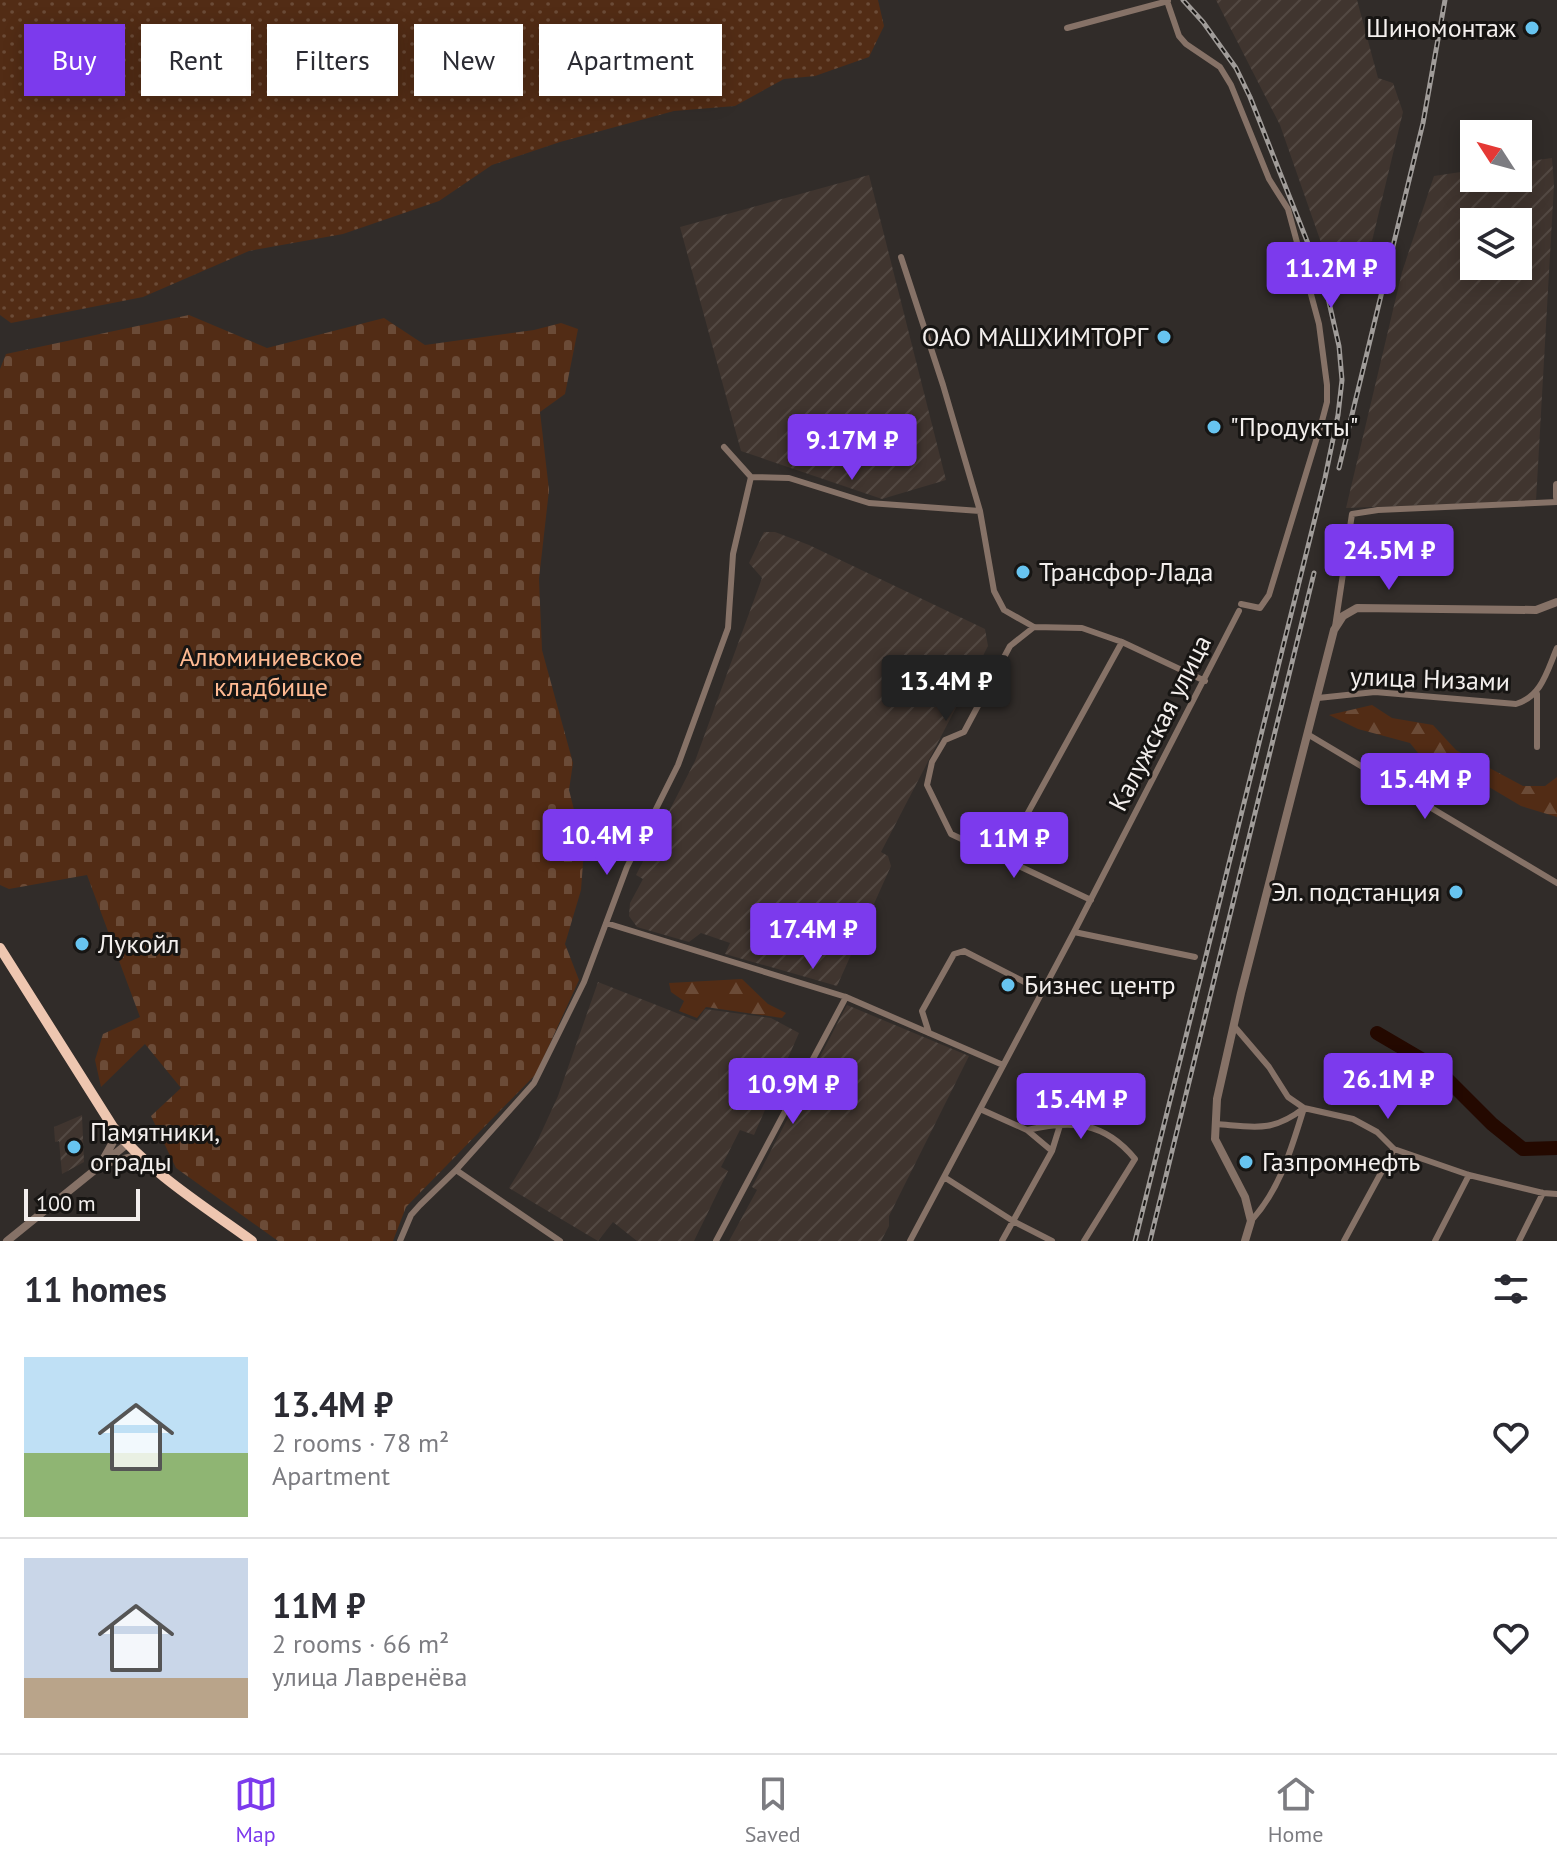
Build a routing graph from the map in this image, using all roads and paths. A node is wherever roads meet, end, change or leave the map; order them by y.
1 (1169, 1) edge
2 (1067, 28) dead end
3 (901, 257) dead end
4 (724, 447) dead end
5 (751, 477) junction
6 (1557, 485) edge
7 (1557, 500) edge
8 (980, 511) junction
9 (1557, 592) edge
10 (1557, 602) edge
11 (1034, 627) junction
12 (1334, 630) junction
13 (1122, 642) junction
14 (1557, 648) edge
15 (1205, 681) junction
16 (1537, 694) junction
17 (1318, 698) junction
18 (1309, 735) junction
19 (1537, 747) dead end
20 (1003, 858) junction
21 (1557, 883) edge
22 (1091, 900) junction
23 (606, 923) junction
24 (1074, 932) junction
25 (0, 948) edge
26 (1195, 957) dead end
27 (1042, 991) junction
28 (846, 997) junction
29 (1234, 1026) junction
30 (929, 1033) junction
31 (1003, 1065) junction
32 (1304, 1108) junction
33 (980, 1109) junction
34 (1061, 1122) junction
35 (1216, 1124) junction
36 (1027, 1130) junction
37 (118, 1133) junction
38 (127, 1144) junction
39 (1394, 1149) junction
40 (1052, 1151) junction
41 (138, 1156) junction
42 (95, 1170) junction
43 (456, 1170) junction
44 (1469, 1175) junction
45 (944, 1177) junction
46 (1543, 1193) junction
47 (1557, 1194) edge
48 (1013, 1221) junction
49 (1251, 1221) junction
50 (7, 1241) edge
51 (252, 1241) edge
52 (400, 1241) edge
53 (560, 1241) edge
54 (716, 1241) edge
55 (910, 1241) edge
56 (1002, 1241) edge
57 (1052, 1241) edge
58 (1084, 1241) edge
59 (1245, 1241) edge
60 (1344, 1241) edge
61 (1435, 1241) edge
62 (1519, 1241) edge

1 - 2 street
1 - 15 street, Калужская улица
3 - 8 street
4 - 5 street
5 - 8 street
5 - 23 street
6 - 7 street
7 - 12 street
8 - 11 street
9 - 10 street
10 - 12 street
11 - 13 street
11 - 20 street
12 - 17 street
13 - 15 street
13 - 20 street
14 - 16 street, улица Низами
15 - 22 street, Калужская улица
16 - 17 street, улица Низами
16 - 19 street
17 - 18 street
18 - 21 street
18 - 29 street
20 - 22 street
22 - 24 street, Калужская улица
23 - 28 street
23 - 43 street
24 - 26 street
24 - 27 street, Калужская улица
25 - 37 highway
27 - 30 street
27 - 31 street, Калужская улица
28 - 30 street
28 - 54 street
29 - 32 street
29 - 35 street
30 - 31 street
31 - 33 street, Калужская улица
32 - 35 street
32 - 39 street
32 - 49 street
33 - 36 street
33 - 45 street, Калужская улица
34 - 36 street
34 - 40 street
34 - 58 street
35 - 49 street
36 - 40 street
37 - 38 highway
37 - 42 street
38 - 41 highway
38 - 42 street
39 - 44 street
39 - 60 street
40 - 48 street
41 - 42 street
41 - 51 highway
42 - 50 street
43 - 52 street
43 - 53 street
44 - 46 street
44 - 61 street
45 - 48 street
45 - 55 street, Калужская улица
46 - 47 street
46 - 62 street
48 - 56 street
48 - 57 street
49 - 59 street

